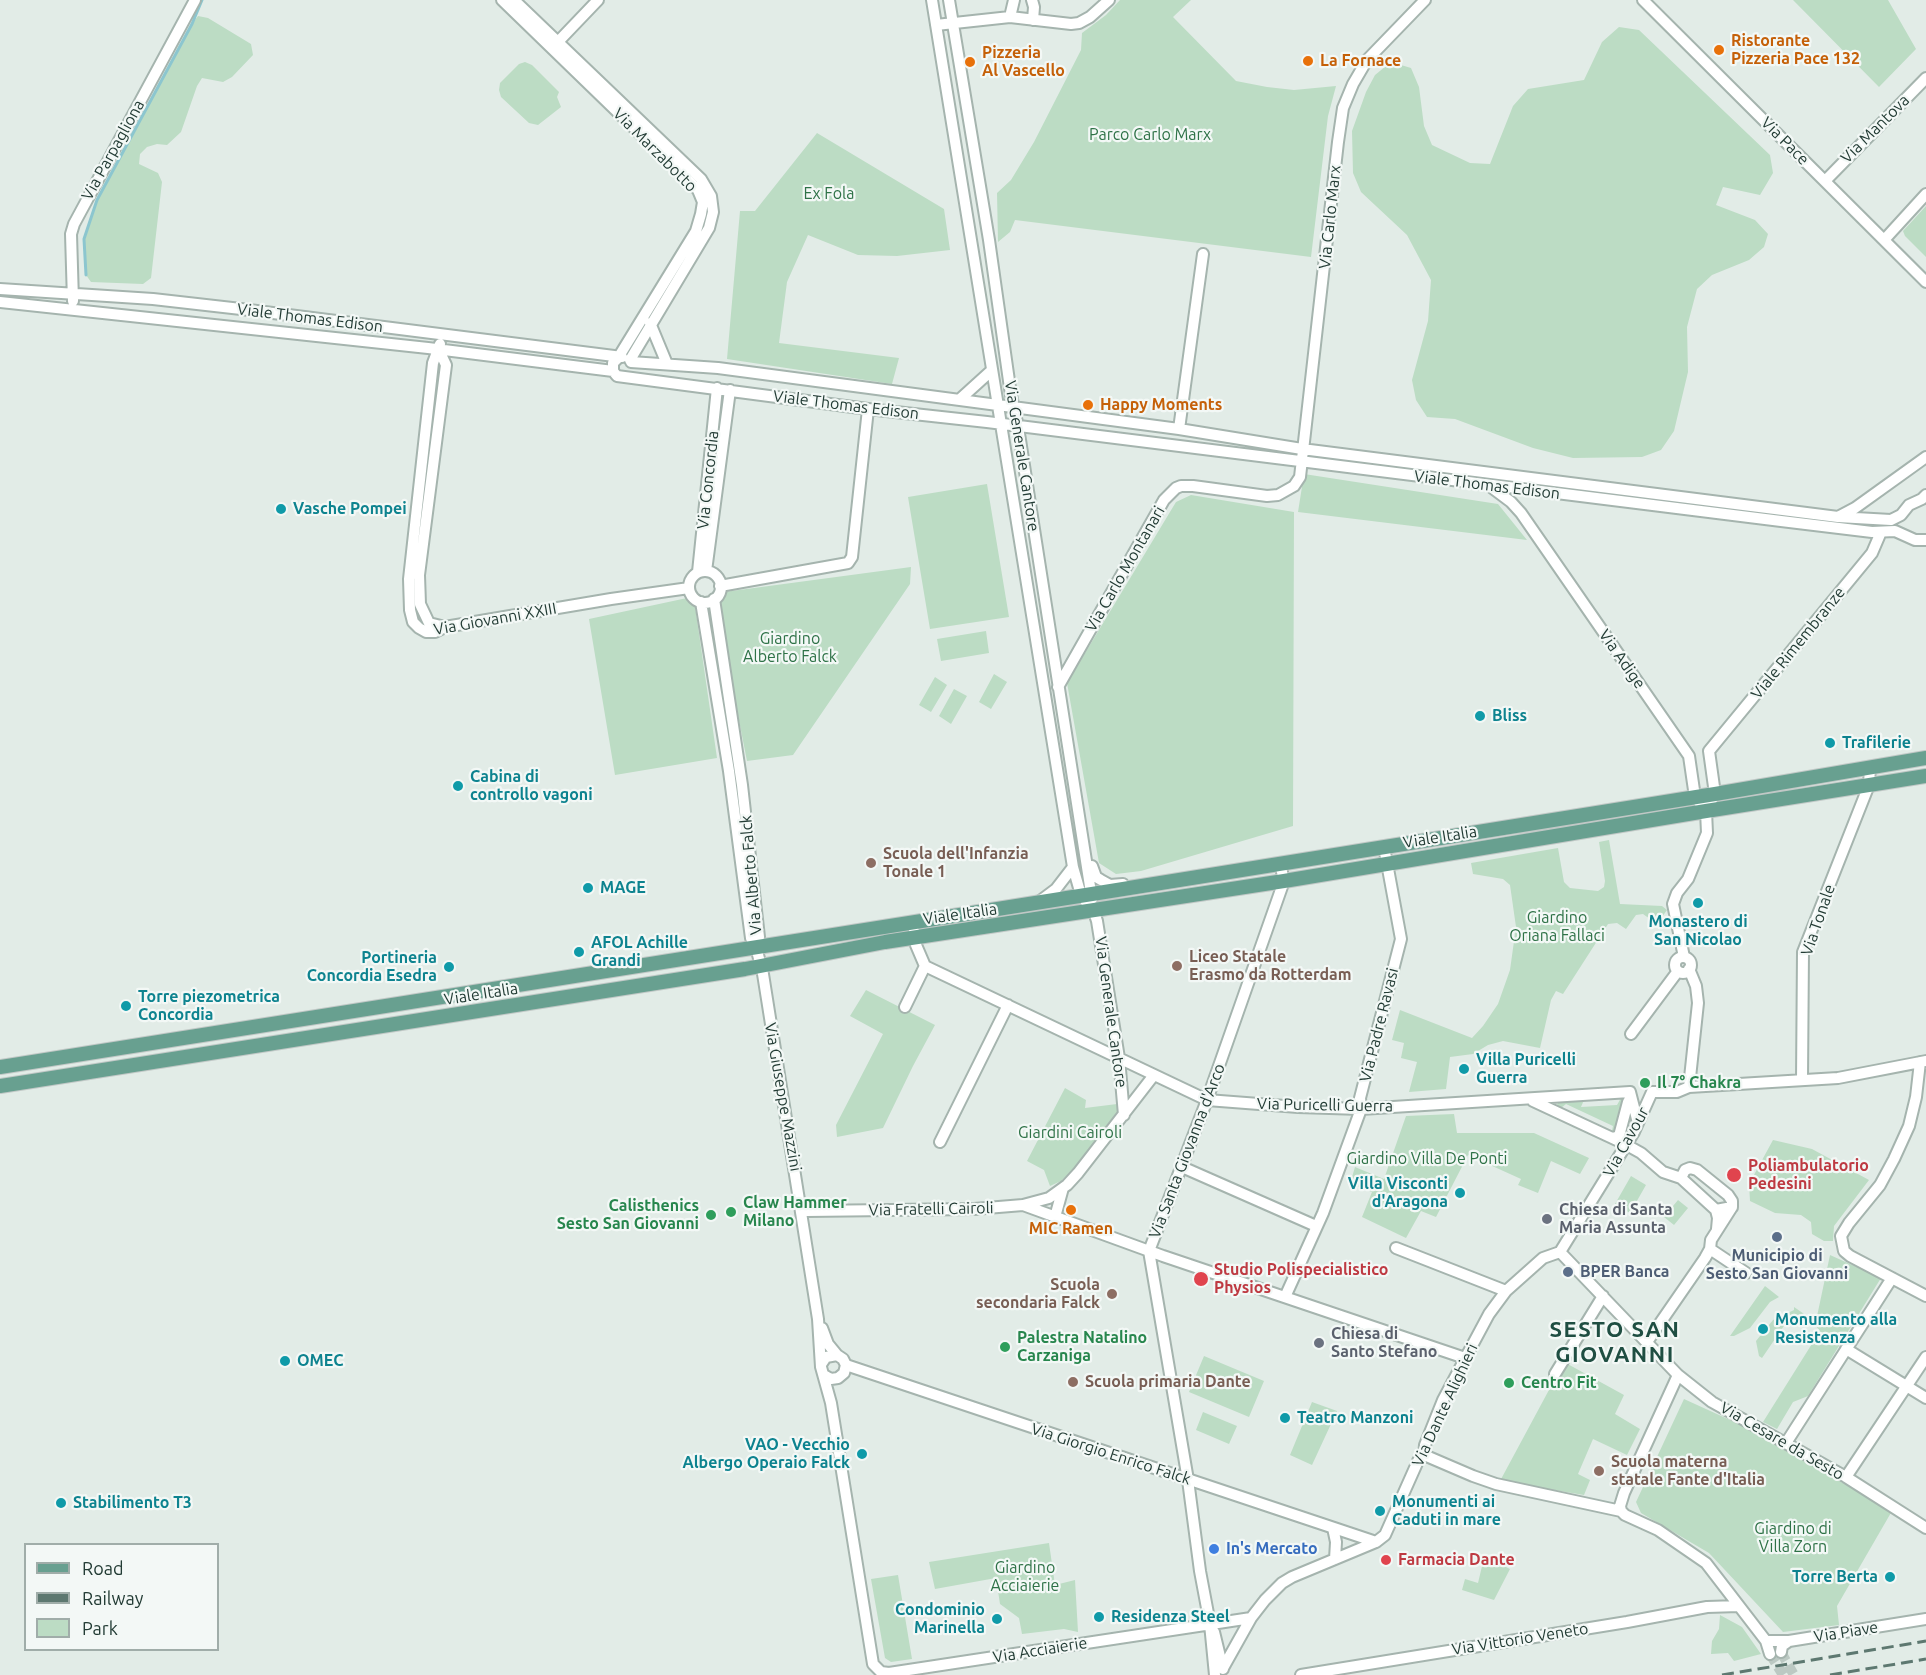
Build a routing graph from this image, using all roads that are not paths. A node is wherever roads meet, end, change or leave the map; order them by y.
1 (195, 0) edge
2 (502, 0) edge
3 (514, 0) edge
4 (598, 0) edge
5 (932, 0) edge
6 (949, 0) edge
7 (1014, 0) edge
8 (1032, 0) edge
9 (1109, 0) edge
10 (1425, 0) edge
11 (1643, 0) edge
12 (1010, 17) junction
13 (1033, 20) junction
14 (952, 22) junction
15 (936, 25) junction
16 (555, 45) junction
17 (1926, 78) edge
18 (1825, 181) junction
19 (1926, 194) edge
20 (1884, 240) junction
21 (1203, 254) dead end
22 (1926, 282) edge
23 (0, 290) edge
24 (74, 294) junction
25 (0, 302) edge
26 (72, 310) junction
27 (650, 323) junction
28 (441, 335) junction
29 (439, 350) junction
30 (626, 360) junction
31 (667, 364) junction
32 (613, 371) junction
33 (991, 371) junction
34 (627, 376) junction
35 (717, 388) junction
36 (729, 390) junction
37 (958, 400) junction
38 (997, 406) junction
39 (1013, 407) junction
40 (868, 409) junction
41 (1067, 414) junction
42 (1000, 424) junction
43 (1018, 427) junction
44 (1179, 429) junction
45 (1064, 433) junction
46 (1302, 448) junction
47 (1926, 457) edge
48 (1302, 461) junction
49 (1536, 479) junction
50 (1485, 485) junction
51 (1522, 489) junction
52 (1926, 495) edge
53 (1921, 502) edge
54 (1904, 510) junction
55 (1521, 513) junction
56 (1838, 517) junction
57 (1881, 532) junction
58 (1909, 536) junction
59 (1926, 540) edge
60 (702, 572) junction
61 (720, 586) junction
62 (689, 588) junction
63 (714, 600) junction
64 (701, 602) junction
65 (1058, 687) junction
66 (1709, 751) junction
67 (1689, 756) junction
68 (1926, 758) edge
69 (1870, 767) junction
70 (1926, 776) edge
71 (1869, 785) junction
72 (1715, 794) junction
73 (1695, 797) junction
74 (1706, 811) junction
75 (1084, 846) junction
76 (1384, 847) junction
77 (1280, 863) junction
78 (1388, 863) junction
79 (1072, 867) junction
80 (1171, 880) junction
81 (1284, 881) junction
82 (1086, 895) junction
83 (1038, 903) junction
84 (1092, 911) junction
85 (913, 922) junction
86 (915, 938) junction
87 (756, 947) junction
88 (762, 966) junction
89 (925, 966) junction
90 (1684, 970) junction
91 (1008, 1005) junction
92 (905, 1007) dead end
93 (1631, 1034) dead end
94 (1119, 1058) junction
95 (1923, 1062) edge
96 (0, 1067) edge
97 (1154, 1075) junction
98 (1802, 1079) junction
99 (0, 1086) edge
100 (1689, 1087) junction
101 (1558, 1097) junction
102 (1631, 1098) junction
103 (1530, 1099) junction
104 (1208, 1100) junction
105 (1361, 1109) junction
106 (1555, 1111) junction
107 (1124, 1115) junction
108 (1638, 1123) junction
109 (1611, 1138) junction
110 (940, 1142) dead end
111 (1626, 1145) junction
112 (1618, 1158) junction
113 (1182, 1167) junction
114 (1681, 1178) junction
115 (1064, 1188) junction
116 (801, 1200) junction
117 (1023, 1205) junction
118 (1732, 1207) junction
119 (1716, 1210) junction
120 (1055, 1217) junction
121 (1316, 1226) junction
122 (1717, 1231) junction
123 (1396, 1248) dead end
124 (1710, 1249) junction
125 (1149, 1251) junction
126 (1560, 1252) junction
127 (1746, 1273) dead end
128 (1892, 1278) junction
129 (1506, 1291) junction
130 (1603, 1296) junction
131 (1926, 1296) edge
132 (1285, 1297) junction
133 (818, 1319) junction
134 (1647, 1342) junction
135 (1846, 1349) junction
136 (837, 1355) junction
137 (1926, 1357) edge
138 (1465, 1358) junction
139 (822, 1363) junction
140 (846, 1365) junction
141 (1554, 1374) dead end
142 (1678, 1376) junction
143 (829, 1377) junction
144 (1905, 1387) junction
145 (1926, 1398) edge
146 (1786, 1443) junction
147 (1424, 1455) junction
148 (1846, 1477) junction
149 (1188, 1480) junction
150 (1621, 1510) junction
151 (1333, 1528) junction
152 (1926, 1528) edge
153 (1376, 1542) junction
154 (1335, 1559) junction
155 (1740, 1606) junction
156 (1251, 1618) junction
157 (1926, 1619) edge
158 (1210, 1624) junction
159 (1766, 1641) junction
160 (1790, 1641) junction
161 (873, 1665) joint
162 (1220, 1673) edge
163 (1301, 1675) edge

1 - 24 street, Via Parpagliona
2 - 16 street, Via Marzabotto
3 - 16 street, Via Marzabotto
4 - 16 street
5 - 15 street, Via Generale Cantore
6 - 14 street, Via Generale Cantore
7 - 12 street
8 - 13 street
9 - 13 street
10 - 46 street, Via Carlo Marx
11 - 18 street, Via Pace
12 - 13 street
12 - 14 street
14 - 15 street
14 - 39 street, Via Generale Cantore
15 - 33 street, Via Generale Cantore
16 - 27 street, Via Marzabotto
16 - 30 street, Via Marzabotto
17 - 18 street, Via Mantova
18 - 20 street, Via Pace
19 - 20 street
20 - 22 street, Via Pace
21 - 44 street
23 - 24 street, Viale Thomas Edison
24 - 26 street, Via Parpagliona
24 - 28 street, Viale Thomas Edison
25 - 26 street, Viale Thomas Edison
26 - 29 street, Viale Thomas Edison
27 - 30 street, Via Marzabotto
27 - 31 street
28 - 29 street
28 - 30 street, Viale Thomas Edison
29 - 32 street, Viale Thomas Edison
29 - 62 street, Via Giovanni XXIII
30 - 31 street, Viale Thomas Edison
30 - 32 street
30 - 34 street
31 - 37 street, Viale Thomas Edison
32 - 34 street
33 - 37 street
33 - 38 street, Via Generale Cantore
34 - 35 street, Viale Thomas Edison
35 - 36 street, Viale Thomas Edison
35 - 60 street, Via Concordia
36 - 40 street, Viale Thomas Edison
36 - 60 street, Via Concordia
37 - 38 street, Viale Thomas Edison
38 - 39 street, Viale Thomas Edison
38 - 42 street, Via Generale Cantore
39 - 41 street, Viale Thomas Edison
39 - 43 street, Via Generale Cantore
40 - 42 street, Viale Thomas Edison
40 - 61 street
41 - 44 street, Viale Thomas Edison
41 - 45 street
42 - 43 street, Viale Thomas Edison
42 - 79 street, Via Generale Cantore
43 - 45 street, Viale Thomas Edison
43 - 65 street, Via Generale Cantore
44 - 46 street, Viale Thomas Edison
45 - 48 street, Viale Thomas Edison
46 - 48 street, Via Carlo Marx
46 - 49 street, Viale Thomas Edison
47 - 56 street
48 - 50 street, Viale Thomas Edison
48 - 65 street, Via Carlo Montanari
49 - 51 street
49 - 56 street, Viale Thomas Edison
50 - 51 street, Viale Thomas Edison
50 - 55 street, Via Adige
51 - 55 street
51 - 57 street, Viale Thomas Edison
52 - 53 street
53 - 54 street, Viale Thomas Edison
54 - 56 street, Viale Thomas Edison
54 - 58 street
55 - 67 street, Via Adige
57 - 58 street, Viale Thomas Edison
57 - 66 street, Viale Rimembranze
58 - 59 street, Viale Thomas Edison
60 - 61 street
60 - 62 street
61 - 63 street
62 - 64 street
63 - 64 street
63 - 87 street, Via Alberto Falck
64 - 87 street, Via Alberto Falck
65 - 75 street, Via Generale Cantore
66 - 67 street
66 - 72 street
67 - 73 street, Via Adige
68 - 69 main road, Viale Italia
69 - 71 street, Via Tonale
69 - 72 main road, Viale Italia
70 - 71 main road, Viale Italia
71 - 74 main road, Viale Italia
71 - 98 street, Via Tonale
72 - 73 main road, Viale Italia
72 - 74 street
73 - 74 street, Via Adige
73 - 76 main road, Viale Italia
74 - 78 main road, Viale Italia
74 - 90 street
75 - 80 street, Viale Italia
75 - 82 street, Via Generale Cantore
76 - 77 main road, Viale Italia
76 - 78 street, Via Padre Ravasi
77 - 80 main road, Viale Italia
77 - 81 street
78 - 81 main road, Viale Italia
78 - 105 street, Via Padre Ravasi
79 - 82 street, Via Generale Cantore
79 - 83 street
80 - 82 main road, Viale Italia
81 - 84 main road, Viale Italia
81 - 104 street, Via Santa Giovanna d'Arco
82 - 83 main road, Viale Italia
82 - 84 street, Via Generale Cantore
83 - 85 main road, Viale Italia
84 - 86 main road, Viale Italia
84 - 94 street, Via Generale Cantore
85 - 86 street
85 - 87 main road, Viale Italia
86 - 88 main road, Viale Italia
86 - 89 street
87 - 88 street, Via Giuseppe Mazzini
87 - 96 main road, Viale Italia
88 - 99 main road, Viale Italia
88 - 116 street, Via Giuseppe Mazzini
89 - 91 street, Via Puricelli Guerra
89 - 92 street
90 - 93 street
90 - 100 street
91 - 94 street, Via Puricelli Guerra
91 - 110 street
94 - 97 street, Via Puricelli Guerra
94 - 107 street, Via Generale Cantore
95 - 98 street
95 - 128 street
97 - 104 street, Via Puricelli Guerra
97 - 107 street, Via Fratelli Cairoli
98 - 100 street
100 - 108 street, Via Cavour
101 - 102 street, Via Puricelli Guerra
101 - 103 street, Via Puricelli Guerra
101 - 106 street
102 - 108 street
102 - 109 street, Via Cavour
103 - 105 street, Via Puricelli Guerra
103 - 106 street
104 - 105 street, Via Puricelli Guerra
104 - 113 street, Via Santa Giovanna d'Arco
105 - 121 street, Via Padre Ravasi
106 - 109 street
107 - 115 street, Via Fratelli Cairoli
108 - 111 street, Via Cavour
109 - 111 street
109 - 112 street
111 - 112 street, Via Cavour
111 - 114 street
112 - 126 street, Via Cavour
113 - 121 street
113 - 125 street, Via Santa Giovanna d'Arco
114 - 118 street
114 - 119 street
115 - 117 street, Via Fratelli Cairoli
115 - 120 street, Via Fratelli Cairoli
116 - 117 street, Via Fratelli Cairoli
116 - 133 street, Via Giuseppe Mazzini
117 - 120 street
118 - 119 street
118 - 122 street
119 - 122 street
120 - 125 street
121 - 132 street, Via Padre Ravasi
122 - 124 street
123 - 129 street
124 - 127 street
124 - 134 street
125 - 132 street
125 - 149 street, Via Santa Giovanna d'Arco
126 - 129 street, Via Dante Alighieri
126 - 130 street, Via Cesare da Sesto
128 - 131 street
128 - 135 street
129 - 138 street, Via Dante Alighieri
130 - 134 street, Via Cesare da Sesto
130 - 141 street
132 - 138 street
133 - 136 street, Via Giuseppe Mazzini
133 - 139 street, Via Giuseppe Mazzini
134 - 142 street, Via Cesare da Sesto
135 - 144 street
135 - 146 street
136 - 139 street
136 - 140 street, Via Giuseppe Mazzini
137 - 144 street
138 - 147 street, Via Dante Alighieri
139 - 143 street, Via Giuseppe Mazzini
140 - 143 street
140 - 149 street, Via Giorgio Enrico Falck
142 - 146 street, Via Cesare da Sesto
142 - 150 street
143 - 161 street, Via Giuseppe Mazzini
144 - 145 street
144 - 148 street
146 - 148 street, Via Cesare da Sesto
147 - 150 street
147 - 153 street, Via Dante Alighieri
148 - 152 street, Via Cesare da Sesto
149 - 151 street, Via Giorgio Enrico Falck
149 - 158 street, Via Santa Giovanna d'Arco
150 - 155 street
151 - 153 street, Via Giorgio Enrico Falck
151 - 154 street
153 - 154 street
154 - 156 street
155 - 159 street
155 - 163 street, Via Vittorio Veneto
156 - 158 street, Via Acciaierie
156 - 162 street
157 - 160 street, Via Piave
158 - 161 street, Via Acciaierie
158 - 162 street
158 - 162 street
159 - 160 street, Via Piave
159 - 160 street

